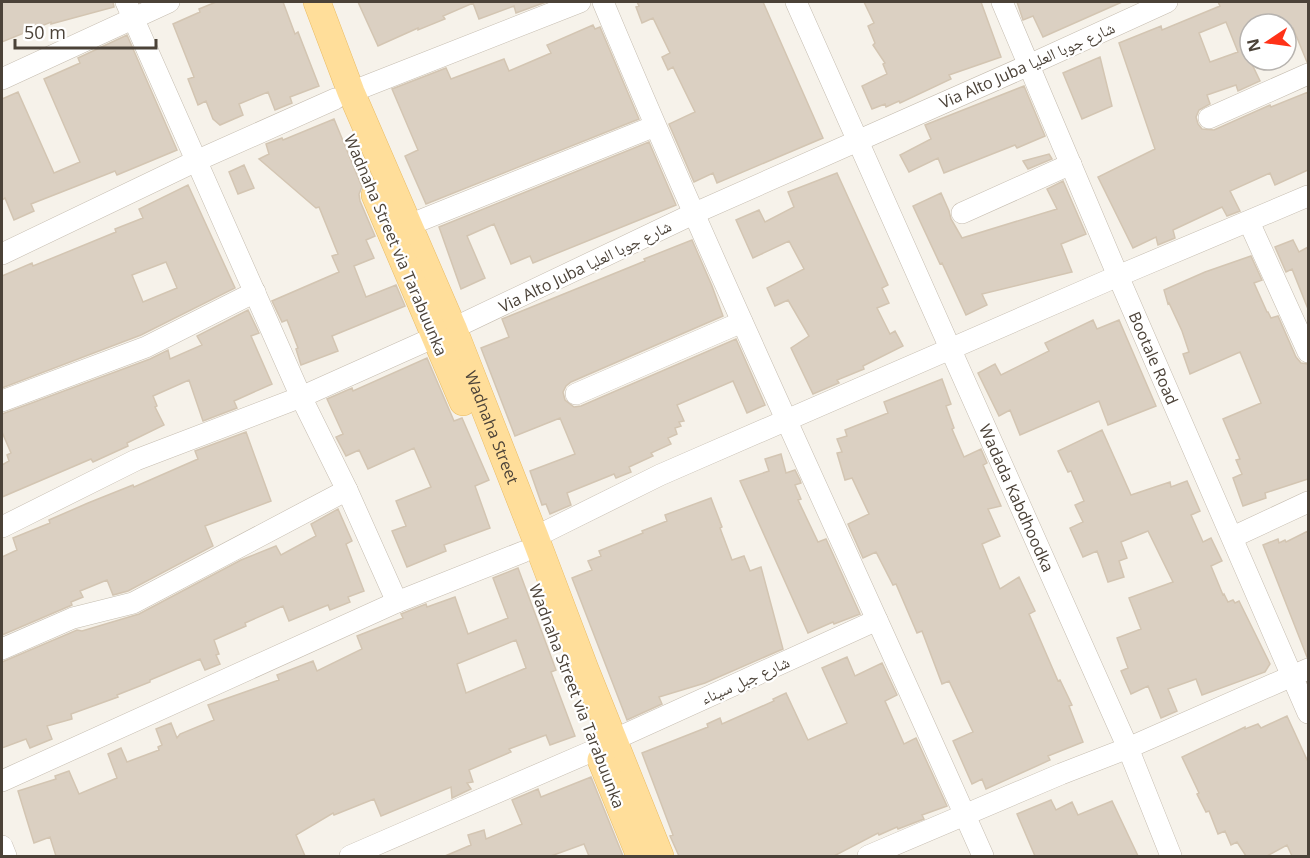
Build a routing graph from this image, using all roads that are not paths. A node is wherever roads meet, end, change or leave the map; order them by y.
1 (169, 2) edge
2 (297, 2) edge
3 (317, 2) edge
4 (580, 2) edge
5 (603, 2) edge
6 (796, 2) edge
7 (1002, 2) edge
8 (1167, 2) edge
9 (130, 10) edge
10 (1029, 65) junction
11 (1308, 74) edge
12 (2, 79) edge
13 (343, 95) junction
14 (1209, 118) dead end
15 (655, 126) junction
16 (857, 141) junction
17 (196, 161) junction
18 (1071, 164) junction
19 (1308, 196) edge
20 (695, 213) junction
21 (962, 213) dead end
22 (1249, 222) junction
23 (409, 225) junction
24 (2, 254) edge
25 (1119, 276) junction
26 (255, 292) junction
27 (742, 322) junction
28 (444, 333) junction
29 (951, 349) junction
30 (1308, 352) edge
31 (576, 394) dead end
32 (301, 397) junction
33 (2, 401) edge
34 (785, 422) junction
35 (347, 490) junction
36 (1308, 502) edge
37 (2, 527) edge
38 (1233, 537) junction
39 (529, 544) junction
40 (397, 602) junction
41 (877, 620) junction
42 (2, 649) edge
43 (1300, 673) edge
44 (1308, 713) edge
45 (605, 744) junction
46 (1128, 748) junction
47 (2, 781) edge
48 (965, 816) junction
49 (2, 846) edge
50 (6, 856) edge
51 (350, 856) edge
52 (640, 856) edge
53 (660, 856) edge
54 (868, 856) edge
55 (983, 856) edge
56 (1171, 856) edge

1 - 9 street
2 - 13 main road, Wadnaha Street via Tarabuunka
3 - 13 main road, Wadnaha Street
4 - 13 street
5 - 15 street
6 - 16 street, Wadada Kabdhoodka
7 - 10 street, Bootale Road
8 - 10 street, Via Alto Juba شارع جوبا العليا
9 - 12 street
9 - 17 street
10 - 16 street, Via Alto Juba شارع جوبا العليا
10 - 18 street, Bootale Road
11 - 14 street
13 - 17 street
13 - 23 main road, Wadnaha Street
13 - 28 main road, Wadnaha Street via Tarabuunka
15 - 20 street
15 - 23 street
16 - 20 street, Via Alto Juba شارع جوبا العليا
16 - 29 street, Wadada Kabdhoodka
17 - 24 street
17 - 26 street
18 - 21 street
18 - 25 street, Bootale Road
19 - 22 street
20 - 27 street
20 - 28 street, Via Alto Juba شارع جوبا العليا
22 - 25 street
22 - 30 street
23 - 28 main road, Wadnaha Street
25 - 29 street
25 - 38 street, Bootale Road
26 - 32 street
26 - 33 street
27 - 31 street
27 - 34 street
28 - 32 street, Via Alto Juba شارع جوبا العليا
28 - 39 main road, Wadnaha Street
29 - 34 street
29 - 46 street, Wadada Kabdhoodka
32 - 35 street
32 - 37 street, Via Alto Juba شارع جوبا العليا
34 - 39 street
34 - 41 street
35 - 40 street
35 - 42 street
36 - 38 street
38 - 43 street, Bootale Road
39 - 40 street
39 - 45 main road, Wadnaha Street
40 - 47 street
41 - 45 street, شارع جبل سيناء
41 - 48 street
43 - 44 street, Bootale Road
43 - 46 street
45 - 51 street, شارع جبل سيناء
45 - 52 main road, Wadnaha Street via Tarabuunka
45 - 53 main road, Wadnaha Street
46 - 48 street
46 - 56 street, Wadada Kabdhoodka
48 - 54 street
48 - 55 street
49 - 50 street

